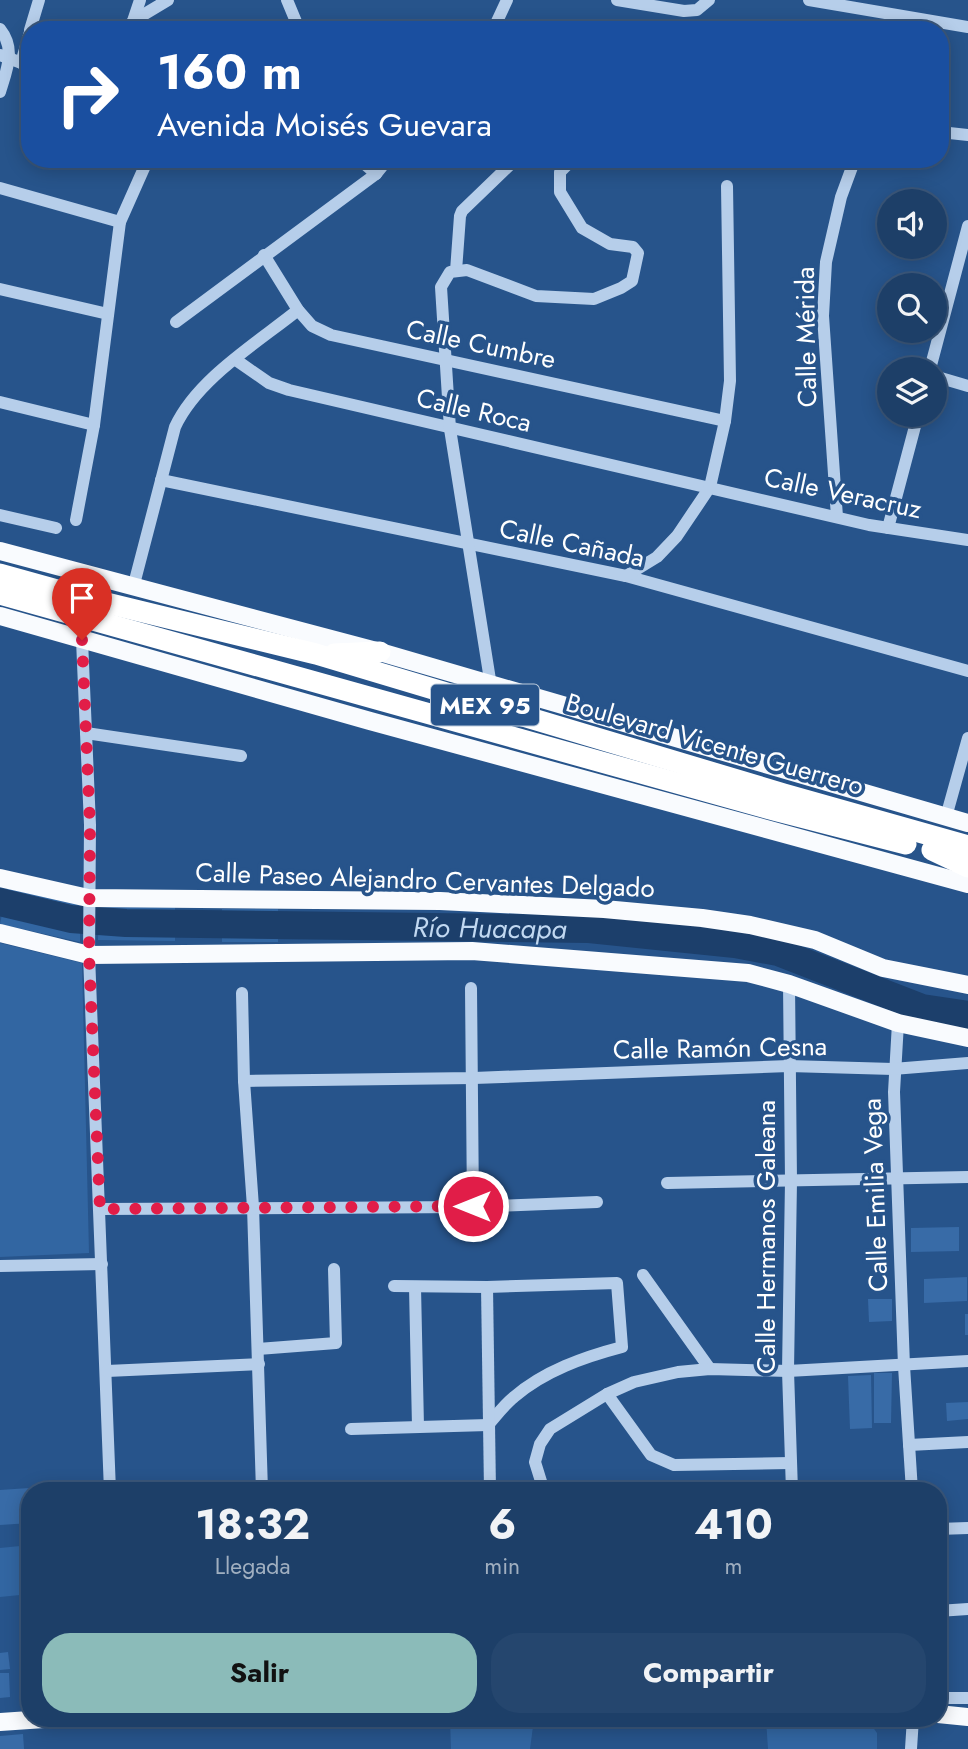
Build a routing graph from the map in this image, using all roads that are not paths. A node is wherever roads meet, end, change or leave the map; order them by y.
1 (39, 0) edge
2 (140, 0) edge
3 (168, 0) edge
4 (287, 0) edge
5 (507, 0) edge
6 (617, 0) edge
7 (709, 0) edge
8 (809, 0) edge
9 (33, 21) edge
10 (133, 21) edge
11 (138, 21) edge
12 (296, 21) edge
13 (498, 21) edge
14 (933, 21) edge
15 (949, 24) edge
16 (968, 27) edge
17 (0, 29) edge
18 (15, 60) edge
19 (0, 92) edge
20 (949, 133) edge
21 (968, 135) edge
22 (144, 168) edge
23 (369, 168) edge
24 (381, 168) edge
25 (507, 168) edge
26 (564, 168) edge
27 (852, 168) edge
28 (376, 174) junction
29 (727, 186) dead end
30 (0, 188) edge
31 (120, 222) junction
32 (968, 226) edge
33 (264, 255) junction
34 (456, 271) junction
35 (0, 289) edge
36 (298, 310) junction
37 (108, 314) junction
38 (176, 322) dead end
39 (933, 357) edge
40 (236, 359) junction
41 (446, 360) junction
42 (947, 380) edge
43 (968, 386) edge
44 (0, 402) edge
45 (725, 421) junction
46 (94, 425) junction
47 (915, 427) edge
48 (450, 429) junction
49 (161, 480) junction
50 (710, 487) junction
51 (0, 515) edge
52 (837, 517) junction
53 (76, 520) dead end
54 (56, 528) dead end
55 (888, 528) junction
56 (968, 540) edge
57 (468, 545) junction
58 (0, 551) edge
59 (0, 574) edge
60 (626, 576) junction
61 (132, 588) junction
62 (0, 594) edge
63 (0, 617) edge
64 (82, 640) junction
65 (380, 652) junction
66 (316, 654) junction
67 (968, 671) edge
68 (491, 686) junction
69 (86, 733) junction
70 (968, 738) edge
71 (241, 757) dead end
72 (946, 817) junction
73 (968, 823) edge
74 (968, 846) edge
75 (932, 850) junction
76 (968, 861) edge
77 (968, 866) edge
78 (0, 878) edge
79 (968, 884) edge
80 (88, 899) junction
81 (0, 933) edge
82 (89, 954) junction
83 (789, 984) junction
84 (968, 985) edge
85 (471, 988) dead end
86 (242, 993) dead end
87 (898, 1023) junction
88 (968, 1038) edge
89 (968, 1063) edge
90 (789, 1066) junction
91 (893, 1069) junction
92 (474, 1078) junction
93 (244, 1081) junction
94 (968, 1177) edge
95 (897, 1180) junction
96 (791, 1181) junction
97 (667, 1183) dead end
98 (597, 1202) dead end
99 (473, 1206) junction
100 (253, 1207) junction
101 (100, 1209) junction
102 (102, 1264) junction
103 (0, 1266) edge
104 (334, 1269) dead end
105 (643, 1275) dead end
106 (394, 1286) dead end
107 (415, 1287) junction
108 (487, 1287) junction
109 (258, 1349) junction
110 (968, 1361) edge
111 (259, 1364) junction
112 (904, 1366) junction
113 (710, 1369) junction
114 (107, 1371) junction
115 (789, 1371) junction
116 (607, 1394) junction
117 (488, 1425) junction
118 (418, 1427) junction
119 (351, 1429) dead end
120 (968, 1441) edge
121 (908, 1445) junction
122 (791, 1463) junction
123 (110, 1482) edge
124 (262, 1482) edge
125 (490, 1482) edge
126 (541, 1482) edge
127 (792, 1482) edge
128 (911, 1482) edge
129 (968, 1528) edge
130 (947, 1529) edge
131 (968, 1609) edge
132 (947, 1610) edge
133 (947, 1698) edge
134 (968, 1698) edge
135 (947, 1715) edge
136 (968, 1717) edge
137 (21, 1721) edge
138 (0, 1723) edge
139 (912, 1727) edge
140 (911, 1749) edge

1 - 9 street
2 - 10 street
3 - 11 street
4 - 12 street
5 - 13 street
6 - 7 street
8 - 14 street
15 - 16 street
17 - 18 street
18 - 19 street
20 - 21 street
22 - 31 street
23 - 28 street
24 - 28 street
25 - 34 street
26 - 34 street
27 - 52 street, Calle Mérida
28 - 33 street
29 - 45 street
30 - 31 street
31 - 37 street
32 - 39 street
33 - 36 street, Calle Cumbre
33 - 38 street
34 - 41 street
35 - 37 street
36 - 40 street
36 - 41 street, Calle Cumbre
37 - 46 street
40 - 48 street, Calle Roca
40 - 49 street
41 - 45 street, Calle Cumbre
41 - 48 street
42 - 43 street
44 - 46 street
45 - 50 street
46 - 53 street
47 - 55 street
48 - 50 street, Calle Roca
48 - 57 street
49 - 57 street, Calle Cañada
49 - 61 street
50 - 52 street, Calle Veracruz
50 - 60 street
51 - 54 street
52 - 55 street, Calle Veracruz
55 - 56 street, Calle Veracruz
57 - 60 street, Calle Cañada
57 - 68 street
58 - 61 main road, Boulevard Vicente Guerrero
59 - 66 highway, Boulevard Vicente Guerrero / MEX 95
60 - 67 street, Calle Cañada
61 - 65 main road, Boulevard Vicente Guerrero
62 - 75 highway, Boulevard Vicente Guerrero / MEX 95
63 - 64 main road
64 - 69 street
64 - 79 main road
65 - 66 highway
65 - 68 main road, Boulevard Vicente Guerrero
66 - 74 highway, Boulevard Vicente Guerrero / MEX 95
68 - 72 main road, Boulevard Vicente Guerrero
69 - 71 street
69 - 80 street
70 - 72 street
72 - 73 main road, Boulevard Vicente Guerrero
75 - 76 highway, Boulevard Vicente Guerrero / MEX 95
75 - 77 highway
78 - 80 main road, Calle Paseo Alejandro Cervantes Delgado
80 - 82 street
80 - 84 main road, Calle Paseo Alejandro Cervantes Delgado
81 - 82 main road
82 - 83 main road
82 - 101 street
83 - 87 main road
83 - 90 street, Calle Hermanos Galeana
85 - 92 street
86 - 93 street
87 - 88 main road
87 - 91 street, Calle Emilia Vega
89 - 91 street, Calle Ramón Cesna
90 - 91 street, Calle Ramón Cesna
90 - 92 street, Calle Ramón Cesna
90 - 96 street, Calle Hermanos Galeana
91 - 95 street, Calle Emilia Vega
92 - 93 street, Calle Ramón Cesna
92 - 99 street
93 - 100 street
94 - 95 street
95 - 96 street
95 - 112 street, Calle Emilia Vega
96 - 97 street
96 - 115 street, Calle Hermanos Galeana
98 - 99 street
99 - 100 street
100 - 101 street
100 - 109 street
101 - 102 street
102 - 103 street
102 - 114 street
104 - 109 street
105 - 113 street
106 - 107 street
107 - 108 street
107 - 118 street
108 - 117 street
108 - 117 street
109 - 111 street
110 - 112 street
111 - 114 street
111 - 124 street
112 - 115 street
112 - 121 street, Calle Emilia Vega
113 - 115 street
113 - 116 street
114 - 123 street
115 - 122 street, Calle Hermanos Galeana
116 - 122 street
116 - 126 street
117 - 118 street
117 - 125 street
118 - 119 street
120 - 121 street
121 - 128 street, Calle Emilia Vega
122 - 127 street, Calle Hermanos Galeana
129 - 130 street
131 - 132 street
133 - 134 street
135 - 136 main road
137 - 138 main road
139 - 140 street

